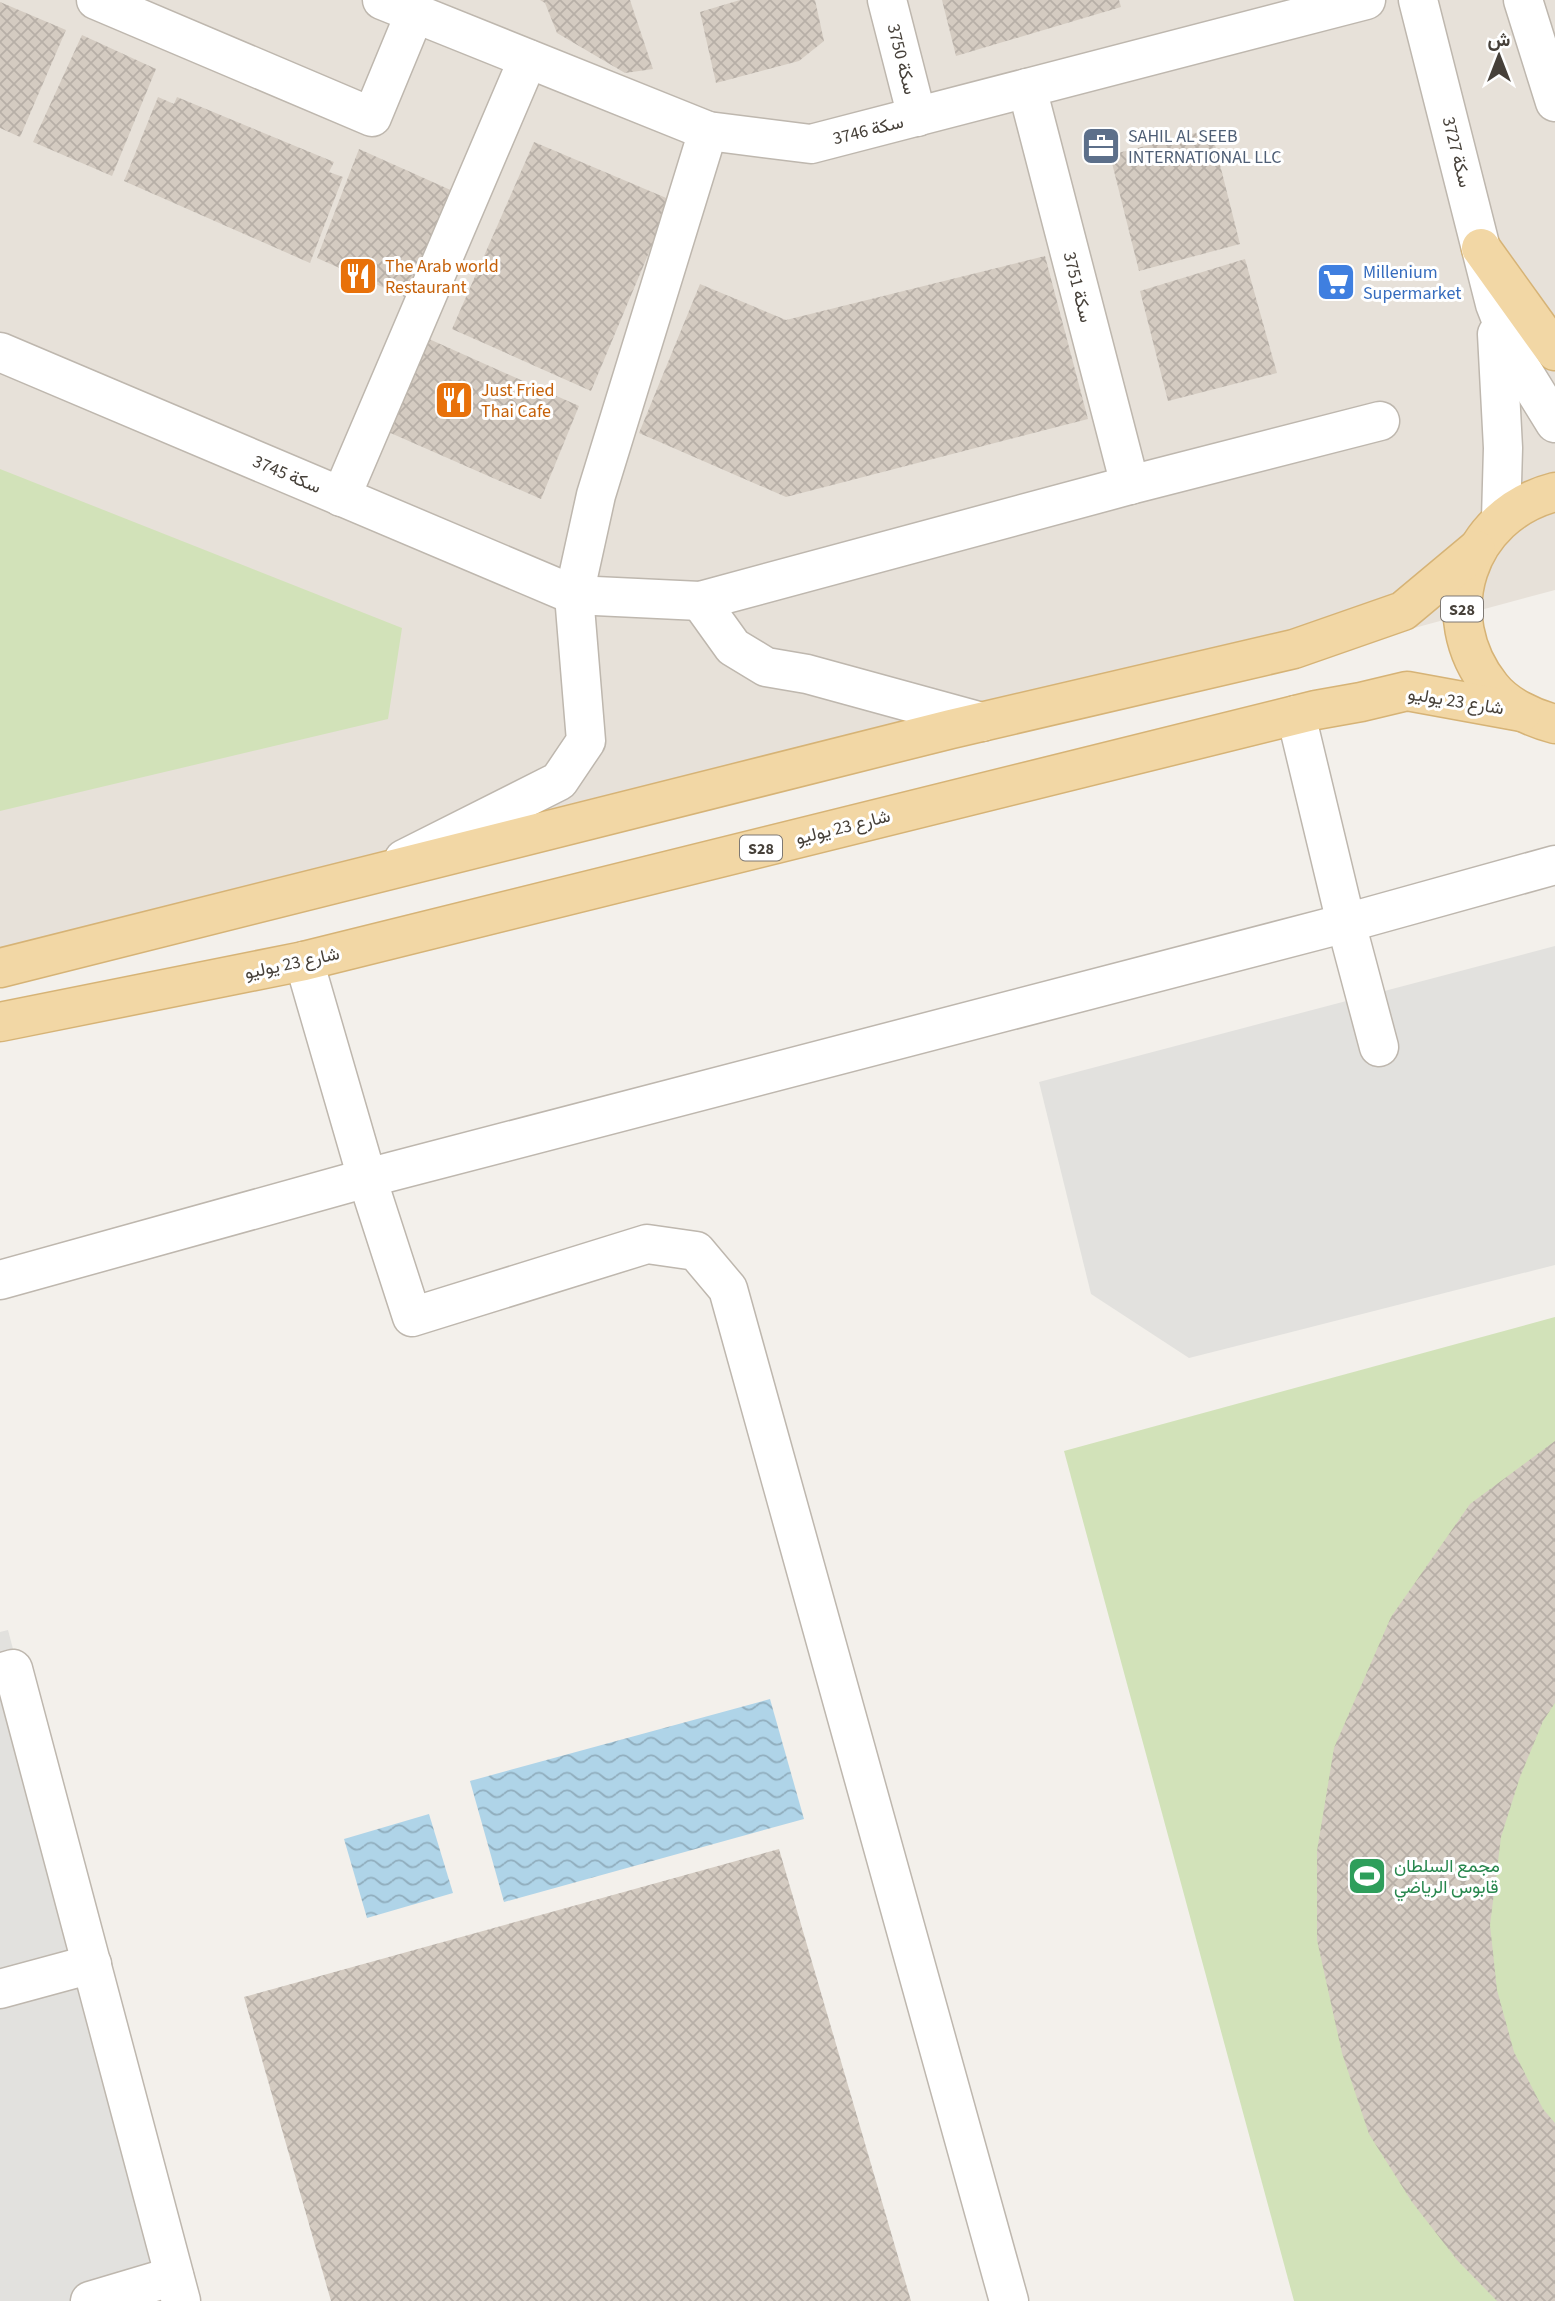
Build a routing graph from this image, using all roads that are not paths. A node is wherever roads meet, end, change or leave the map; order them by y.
1 (96, 0) edge
2 (887, 0) edge
3 (1366, 0) edge
4 (1418, 0) edge
5 (1523, 0) edge
6 (420, 9) edge
7 (528, 59) junction
8 (1027, 88) junction
9 (1555, 102) edge
10 (917, 117) junction
11 (708, 131) junction
12 (1481, 248) junction
13 (1495, 304) junction
14 (1555, 351) edge
15 (0, 352) edge
16 (1380, 421) dead end
17 (1555, 423) edge
18 (1130, 485) junction
19 (1555, 492) edge
20 (341, 497) junction
21 (1501, 519) junction
22 (1476, 550) junction
23 (574, 595) junction
24 (700, 601) junction
25 (1296, 715) junction
26 (1539, 718) edge
27 (982, 722) junction
28 (1555, 865) edge
29 (377, 873) junction
30 (1346, 923) junction
31 (304, 961) junction
32 (0, 968) edge
33 (0, 1022) edge
34 (1379, 1047) dead end
35 (367, 1178) junction
36 (0, 1280) edge
37 (0, 1673) edge
38 (92, 1964) junction
39 (0, 1989) edge
40 (177, 2289) edge
41 (90, 2301) edge
42 (1009, 2301) edge

1 - 6 street
2 - 10 street, سكة 3750
3 - 8 street, سكة 3746
4 - 12 street, سكة 3727
5 - 9 street
6 - 7 street, سكة 3746
7 - 11 street, سكة 3746
7 - 20 street
8 - 10 street, سكة 3746
8 - 18 street, سكة 3751
10 - 11 street, سكة 3746
11 - 23 street
12 - 13 street, سكة 3727
12 - 14 main road
13 - 17 street, سكة 3727
13 - 21 street, سكة 3727
15 - 20 street, سكة 3745
16 - 18 street
18 - 24 street
19 - 21 main road, S28
20 - 23 street, سكة 3745
21 - 22 main road, S28
22 - 26 main road, S28
22 - 27 main road, S28
23 - 24 street
23 - 29 street
24 - 27 street
25 - 26 main road, شارع 23 يوليو / S28
25 - 30 street
25 - 31 main road, شارع 23 يوليو / S28
27 - 29 main road, S28
28 - 30 street
29 - 32 main road, S28
30 - 34 street
30 - 35 street
31 - 33 main road, شارع 23 يوليو / S28
31 - 35 street
35 - 36 street
35 - 42 street
37 - 38 street
38 - 39 street
38 - 40 street
40 - 41 street

